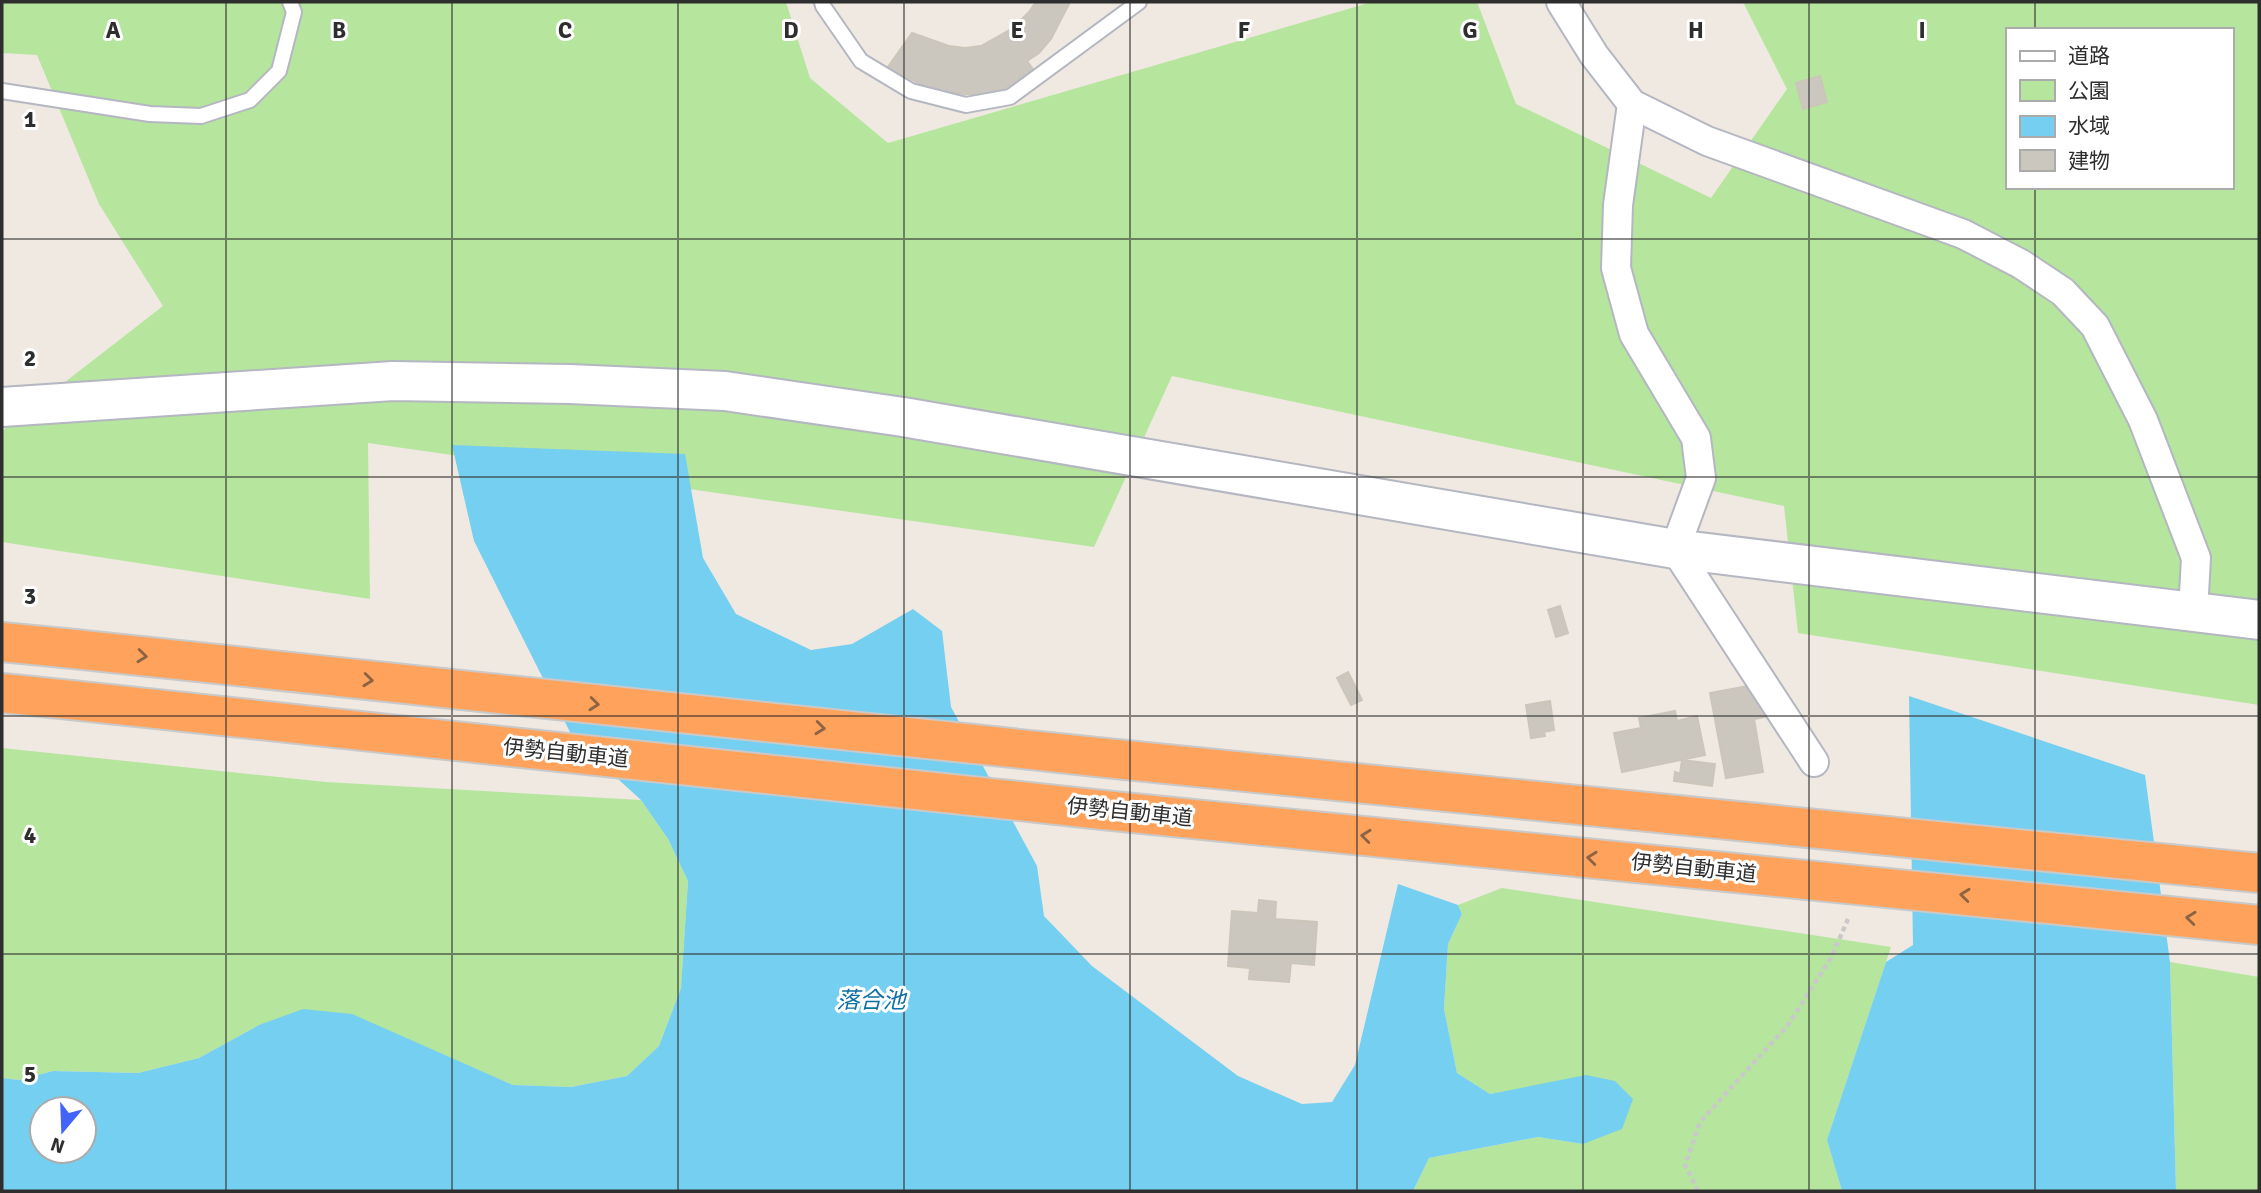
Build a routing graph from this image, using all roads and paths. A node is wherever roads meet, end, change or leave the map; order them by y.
1 (290, 2) edge
2 (822, 2) edge
3 (1139, 2) edge
4 (1561, 2) edge
5 (2, 91) edge
6 (1632, 104) junction
7 (2, 407) edge
8 (1675, 549) junction
9 (2193, 612) junction
10 (2259, 620) edge
11 (2, 642) edge
12 (2, 693) edge
13 (1814, 762) dead end
14 (2259, 873) edge
15 (1850, 916) dead end
16 (2259, 925) edge
17 (1698, 1191) edge

1 - 5 lane
2 - 3 lane
4 - 6 street
6 - 8 street
6 - 9 street
7 - 8 street
8 - 9 street
8 - 13 street
9 - 10 street
11 -> 14 highway, bridge
16 -> 12 highway, 伊勢自動車道, bridge
15 - 17 path

